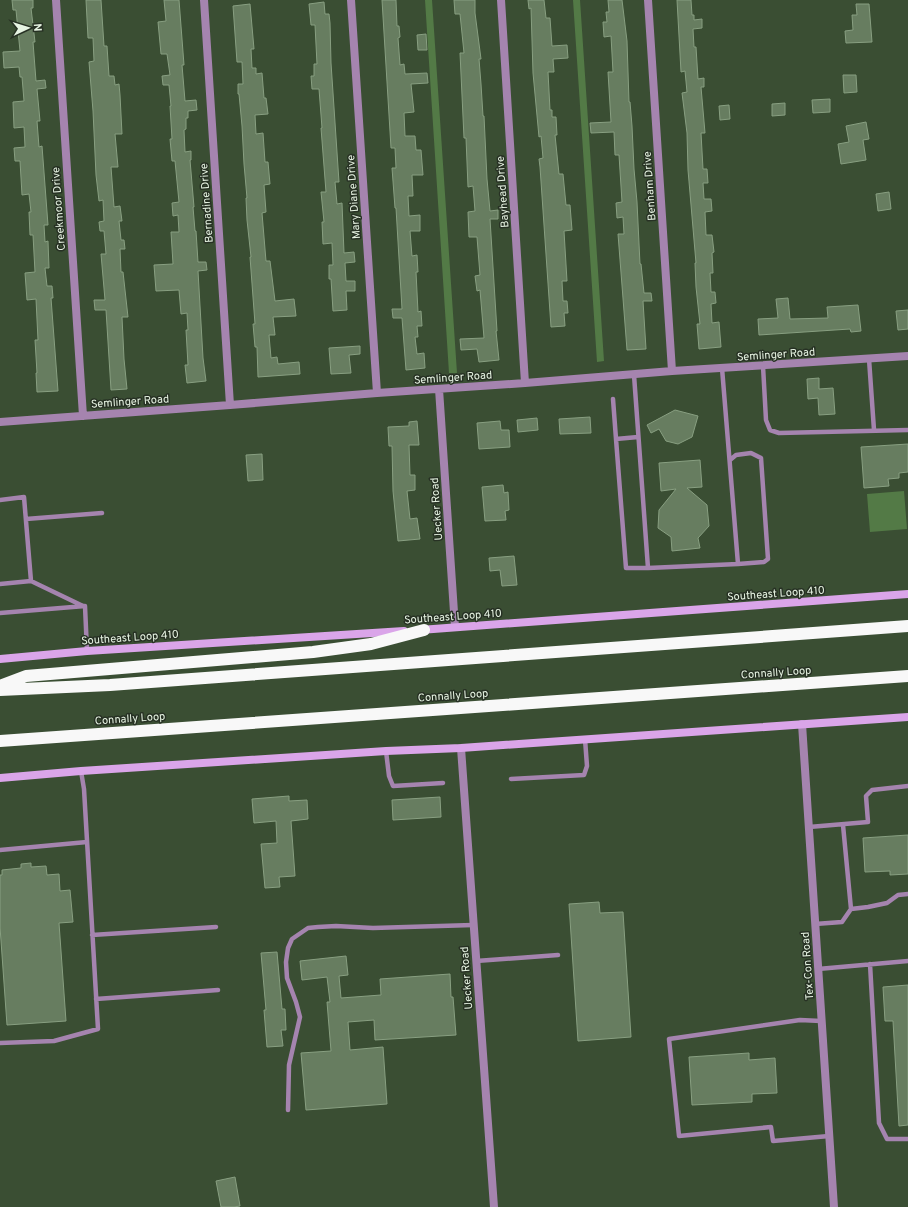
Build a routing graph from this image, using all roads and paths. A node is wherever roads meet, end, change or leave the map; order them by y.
1 (56, 0) edge
2 (204, 0) edge
3 (351, 0) edge
4 (501, 0) edge
5 (648, 0) edge
6 (908, 356) edge
7 (870, 359) junction
8 (762, 366) junction
9 (722, 368) junction
10 (672, 372) junction
11 (634, 375) junction
12 (525, 383) junction
13 (439, 389) junction
14 (377, 392) junction
15 (613, 400) dead end
16 (230, 405) junction
17 (82, 416) junction
18 (0, 422) edge
19 (874, 430) junction
20 (908, 430) edge
21 (638, 437) junction
22 (616, 439) junction
23 (730, 460) junction
24 (0, 500) edge
25 (102, 513) dead end
26 (26, 519) junction
27 (738, 564) junction
28 (648, 568) junction
29 (31, 581) junction
30 (0, 584) edge
31 (908, 594) edge
32 (85, 606) junction
33 (0, 613) edge
34 (908, 626) edge
35 (455, 627) junction
36 (424, 630) junction
37 (87, 651) junction
38 (0, 659) edge
39 (908, 676) edge
40 (0, 686) edge
41 (0, 690) edge
42 (908, 716) edge
43 (802, 724) junction
44 (585, 739) junction
45 (0, 740) edge
46 (461, 748) junction
47 (386, 751) junction
48 (81, 771) junction
49 (0, 778) edge
50 (511, 779) dead end
51 (443, 783) dead end
52 (908, 786) edge
53 (843, 825) junction
54 (809, 827) junction
55 (87, 842) junction
56 (0, 850) edge
57 (908, 894) edge
58 (851, 909) junction
59 (473, 924) junction
60 (815, 924) junction
61 (216, 927) dead end
62 (92, 935) junction
63 (558, 955) dead end
64 (476, 961) junction
65 (908, 961) edge
66 (870, 964) junction
67 (818, 969) junction
68 (218, 990) dead end
69 (96, 999) junction
70 (822, 1021) junction
71 (0, 1043) edge
72 (288, 1110) dead end
73 (829, 1136) junction
74 (908, 1139) edge
75 (494, 1207) edge
76 (834, 1207) edge

1 - 17 street, Creekmoor Drive
2 - 16 street, Bernadine Drive
3 - 14 street, Mary Diane Drive
4 - 12 street, Bayhead Drive
5 - 10 street, Benham Drive
6 - 7 street, Semlinger Road
7 - 8 street, Semlinger Road
7 - 19 lane
8 - 9 street, Semlinger Road
8 - 19 lane
9 - 10 street, Semlinger Road
9 - 23 lane
10 - 11 street, Semlinger Road
11 - 12 street, Semlinger Road
11 - 21 lane
12 - 13 street, Semlinger Road
13 - 14 street, Semlinger Road
13 - 35 street, Uecker Road
14 - 16 street, Semlinger Road
15 - 22 lane
16 - 17 street, Semlinger Road
17 - 18 street, Semlinger Road
19 - 20 lane
21 - 22 lane
21 - 28 lane
22 - 28 lane
23 - 27 lane
23 - 27 lane
24 - 26 lane
25 - 26 lane
26 - 29 lane
27 - 28 lane
29 - 30 lane
29 - 32 lane
31 - 35 main road, Southeast Loop 410
32 - 33 lane
32 - 37 lane
34 - 41 highway
35 - 36 main road, Southeast Loop 410
36 - 37 main road, Southeast Loop 410
36 - 40 highway
37 - 38 main road, Southeast Loop 410
39 - 45 highway, Connally Loop
42 - 43 main road
43 - 44 main road
43 - 54 street, Tex-Con Road
44 - 46 main road
44 - 50 lane
46 - 47 main road
46 - 59 street, Uecker Road
47 - 48 main road
47 - 51 lane
48 - 49 main road
48 - 55 lane
52 - 53 lane
53 - 54 lane
53 - 58 lane
54 - 60 street, Tex-Con Road
55 - 56 lane
55 - 62 lane
57 - 58 lane
58 - 60 lane
59 - 64 street, Uecker Road
59 - 72 lane
60 - 67 street, Tex-Con Road
61 - 62 lane
62 - 69 lane
63 - 64 lane
64 - 75 street, Uecker Road
65 - 66 lane
66 - 67 lane
66 - 74 lane
67 - 70 street, Tex-Con Road
68 - 69 lane
69 - 71 lane
70 - 73 street, Tex-Con Road
70 - 73 lane
73 - 76 street, Tex-Con Road

